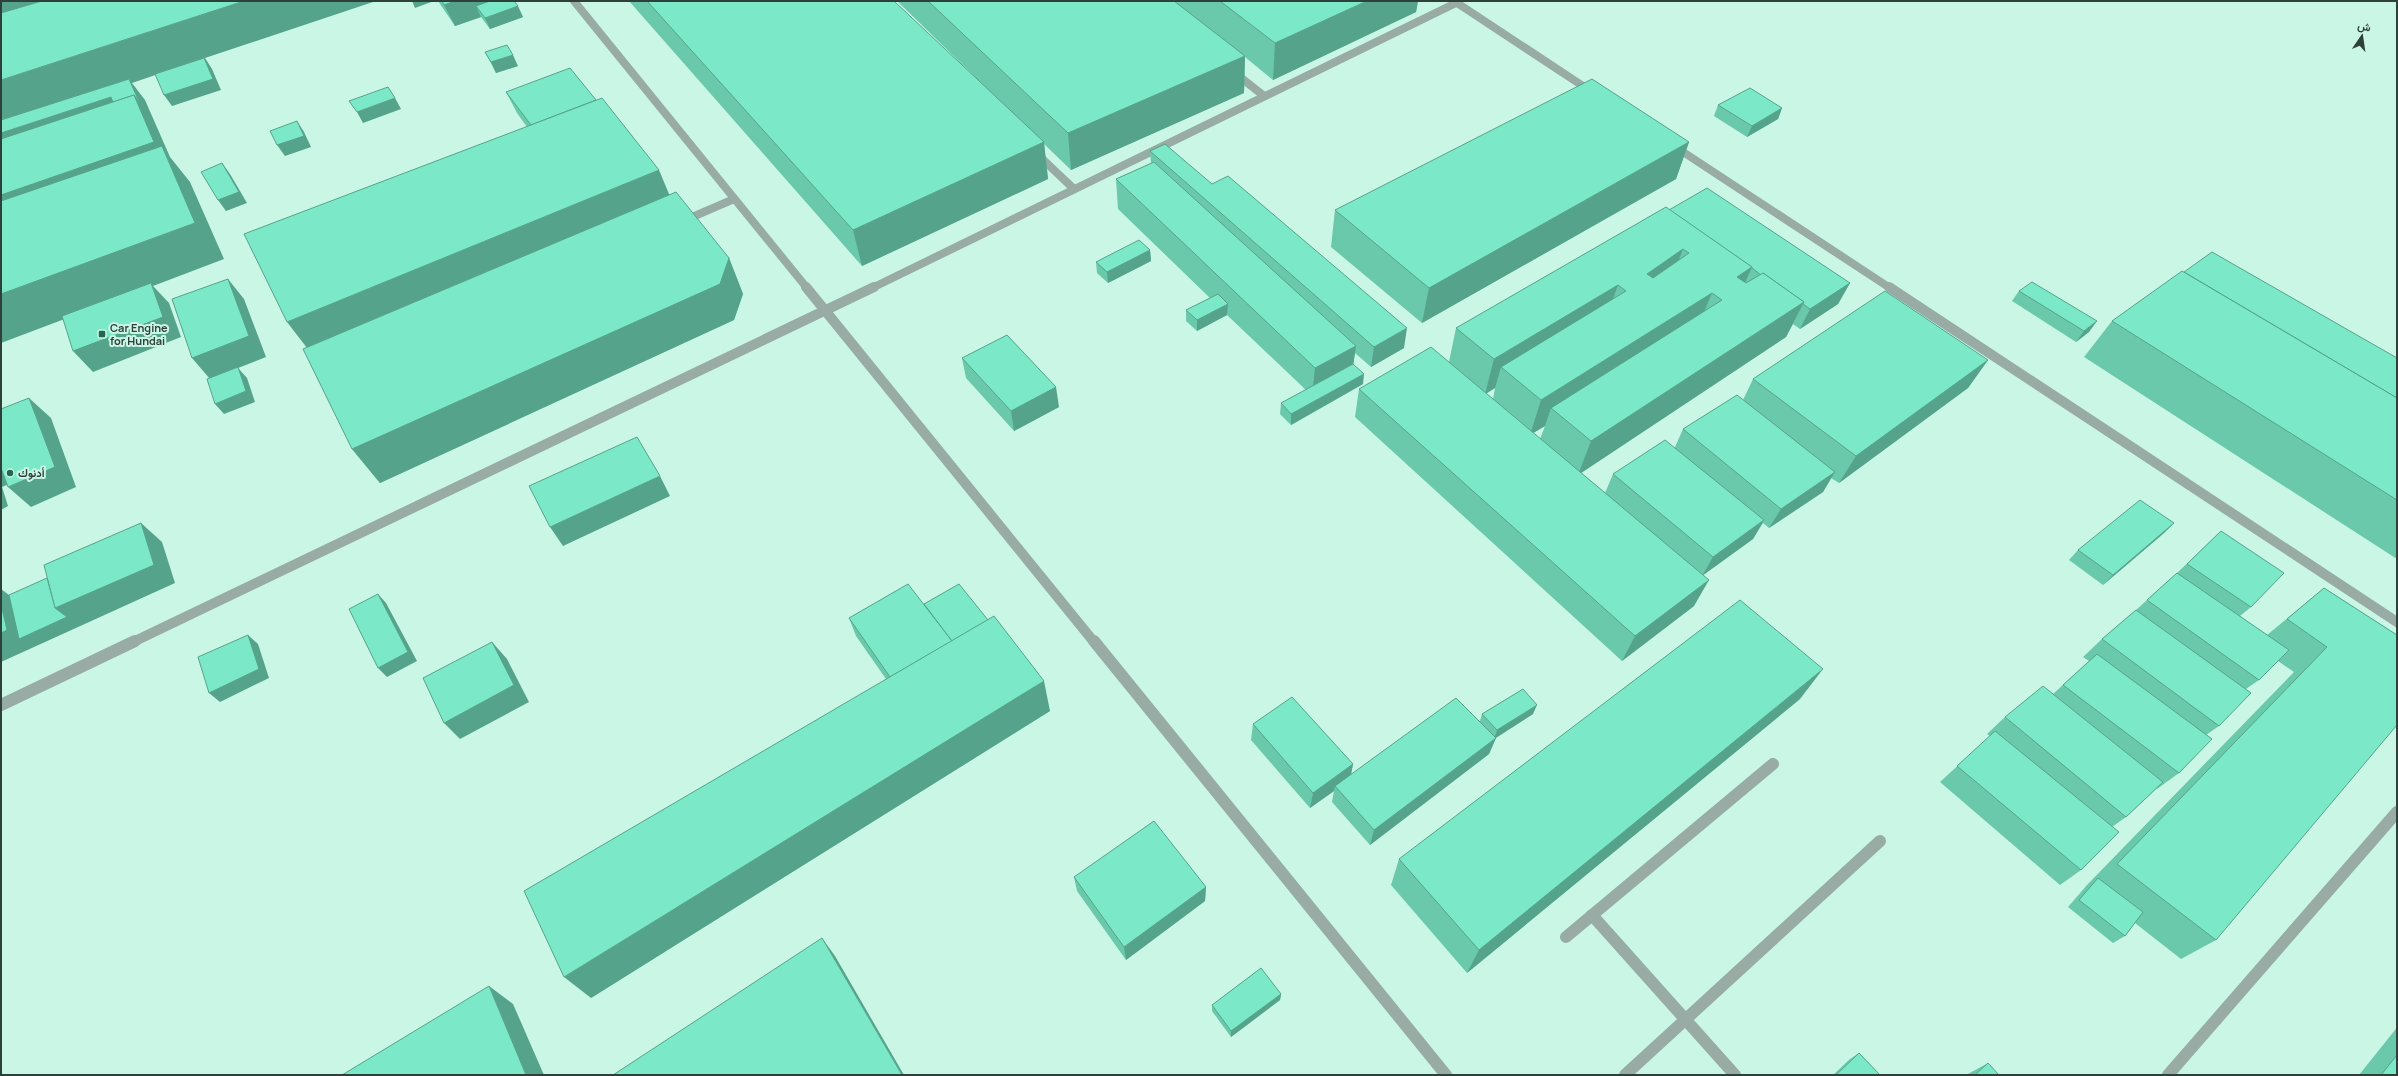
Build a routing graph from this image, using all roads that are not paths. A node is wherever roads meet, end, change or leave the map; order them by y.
1 (574, 1) edge
2 (1455, 2) edge
3 (1228, 68) edge
4 (1264, 96) junction
5 (1603, 99) edge
6 (1663, 139) edge
7 (1029, 146) edge
8 (1074, 189) junction
9 (734, 198) junction
10 (676, 224) edge
11 (826, 311) junction
12 (2397, 622) edge
13 (1, 705) edge
14 (1773, 764) dead end
15 (2397, 812) edge
16 (1880, 841) dead end
17 (1592, 915) junction
18 (1566, 937) dead end
19 (1686, 1020) junction
20 (1446, 1075) edge
21 (1626, 1075) edge
22 (1735, 1075) edge
23 (2168, 1075) edge

1 - 9 street
2 - 4 street
2 - 5 street
3 - 4 street
4 - 8 street
6 - 12 street
7 - 8 street
8 - 11 street
9 - 10 street
9 - 11 street
11 - 13 street
11 - 20 street
14 - 17 street
15 - 23 street
16 - 19 street
17 - 18 street
17 - 19 street
19 - 21 street
19 - 22 street

